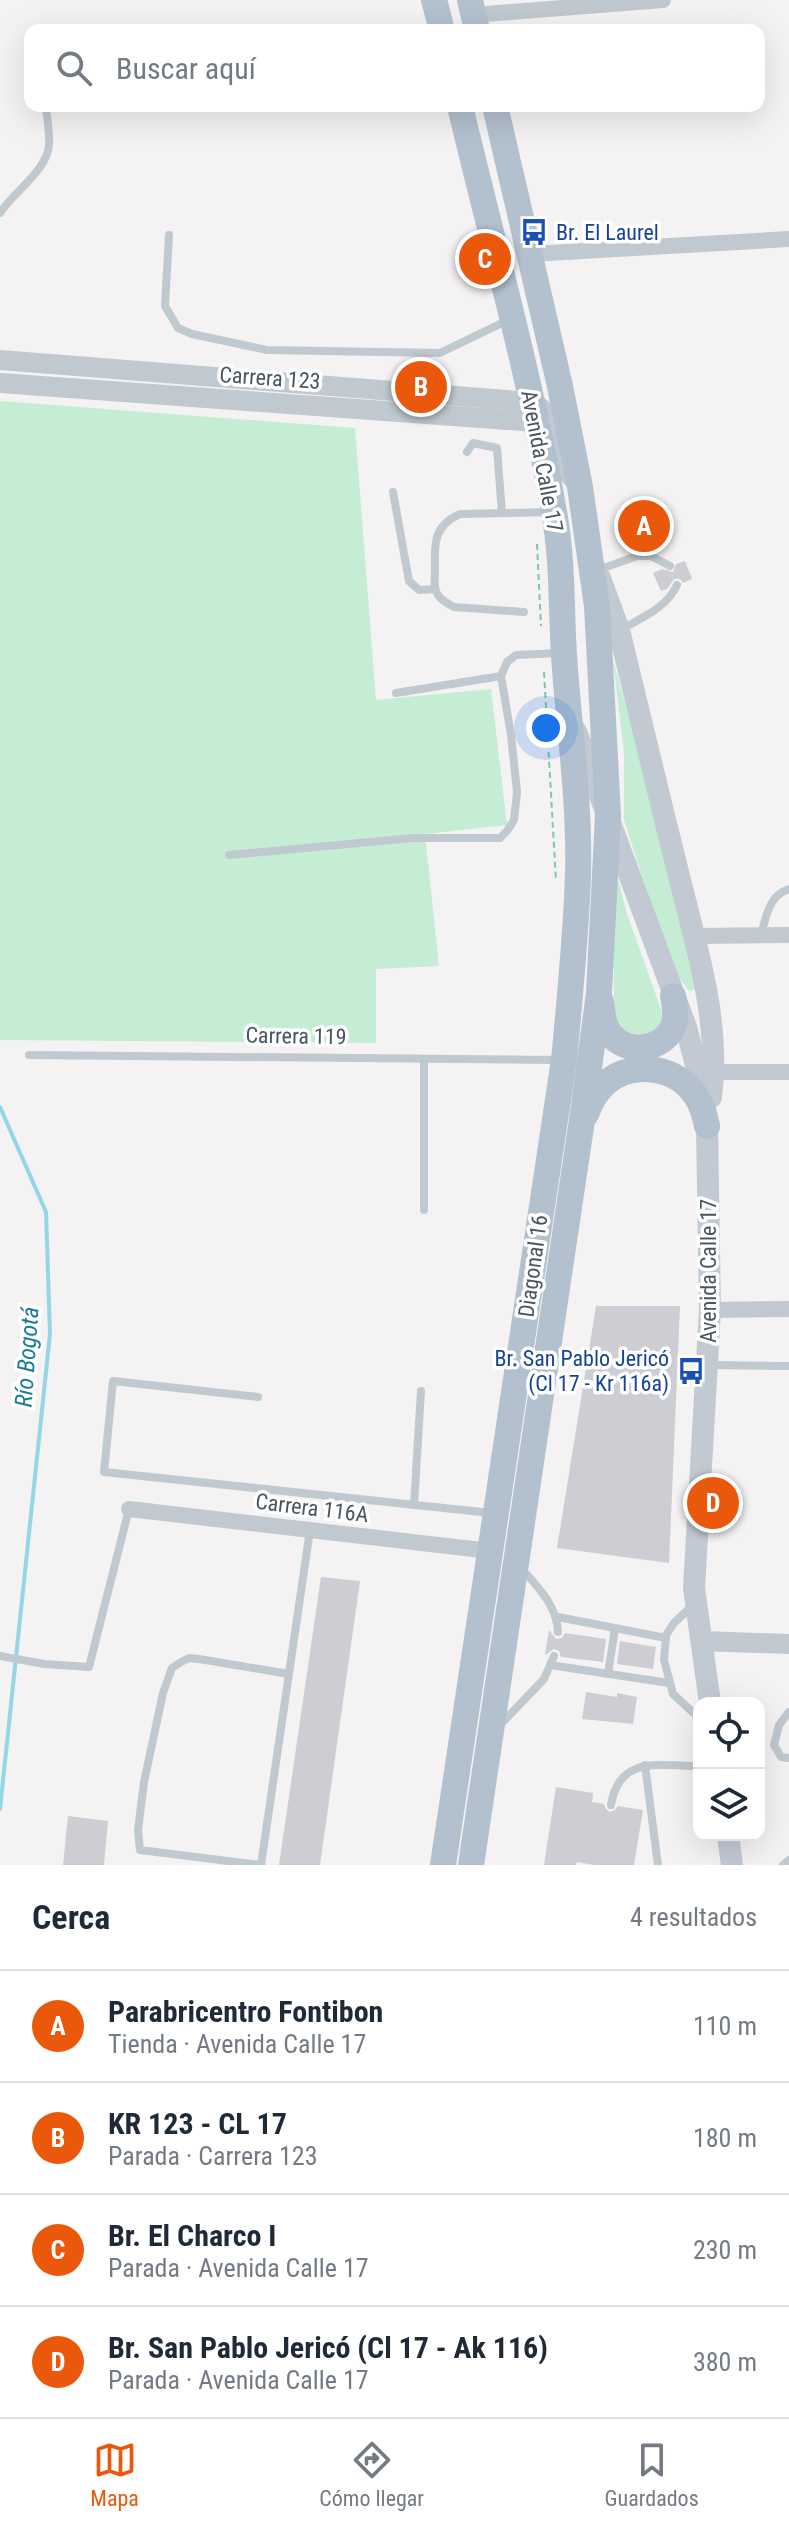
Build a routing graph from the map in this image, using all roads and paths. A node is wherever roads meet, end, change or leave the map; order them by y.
1 (434, 0) edge
2 (663, 0) edge
3 (473, 15) edge
4 (440, 24) edge
5 (46, 112) edge
6 (461, 112) edge
7 (496, 112) edge
8 (0, 213) edge
9 (169, 235) dead end
10 (789, 239) edge
11 (531, 254) junction
12 (511, 319) junction
13 (0, 360) edge
14 (0, 383) edge
15 (534, 412) junction
16 (467, 452) dead end
17 (580, 487) junction
18 (393, 492) dead end
19 (554, 512) junction
20 (502, 513) junction
21 (537, 544) dead end
22 (594, 564) junction
23 (670, 566) dead end
24 (677, 585) dead end
25 (435, 589) junction
26 (524, 612) dead end
27 (619, 630) junction
28 (554, 654) junction
29 (501, 676) junction
30 (396, 693) dead end
31 (569, 711) junction
32 (608, 815) junction
33 (229, 855) dead end
34 (556, 880) dead end
35 (789, 889) edge
36 (760, 935) junction
37 (789, 935) edge
38 (694, 936) junction
39 (706, 989) junction
40 (599, 993) junction
41 (673, 996) junction
42 (29, 1055) dead end
43 (424, 1059) junction
44 (564, 1060) junction
45 (714, 1072) junction
46 (789, 1072) edge
47 (582, 1120) junction
48 (707, 1126) junction
49 (424, 1210) dead end
50 (789, 1309) edge
51 (710, 1310) junction
52 (706, 1365) junction
53 (789, 1366) edge
54 (421, 1391) dead end
55 (258, 1397) dead end
56 (414, 1505) junction
57 (129, 1509) joint
58 (496, 1513) junction
59 (310, 1530) junction
60 (490, 1551) junction
61 (516, 1561) junction
62 (695, 1603) junction
63 (558, 1617) junction
64 (615, 1628) junction
65 (558, 1632) dead end
66 (666, 1638) junction
67 (701, 1641) junction
68 (789, 1644) edge
69 (0, 1656) edge
70 (289, 1674) junction
71 (608, 1674) junction
72 (669, 1683) junction
73 (709, 1697) edge
74 (693, 1712) edge
75 (789, 1712) edge
76 (490, 1734) junction
77 (789, 1758) edge
78 (645, 1765) junction
79 (693, 1766) edge
80 (611, 1805) dead end
81 (729, 1841) edge
82 (789, 1860) edge
83 (260, 1865) edge
84 (443, 1865) edge
85 (471, 1865) edge
86 (658, 1865) edge
87 (732, 1865) edge
88 (783, 1865) edge

1 - 4 main road
2 - 3 street
5 - 8 lane
6 - 12 main road, Avenida Calle 17
7 - 11 main road, Avenida Calle 17
9 - 12 lane
10 - 11 street
11 - 17 main road, Avenida Calle 17
12 - 15 main road, Avenida Calle 17
13 - 15 street, Carrera 123
14 - 15 street, Carrera 123
15 - 17 street
15 - 19 main road, Avenida Calle 17
16 - 20 lane
17 - 22 main road, Avenida Calle 17
18 - 25 lane
19 - 20 lane
19 - 28 main road, Avenida Calle 17
20 - 25 lane
21 - 28 path
22 - 23 lane
22 - 27 main road, Avenida Calle 17
22 - 32 main road, Avenida Calle 17
24 - 27 lane
25 - 26 lane
27 - 38 main road, Avenida Calle 17
28 - 29 lane
28 - 31 main road, Avenida Calle 17
28 - 34 path
29 - 30 lane
29 - 33 lane
31 - 32 main road, Avenida Calle 17
31 - 44 main road, Diagonal 16
32 - 40 main road, Diagonal 16
32 - 41 main road, Avenida Calle 17
35 - 36 lane
36 - 37 street
36 - 38 street
38 - 39 main road, Avenida Calle 17
39 - 41 main road
39 - 45 main road, Avenida Calle 17
40 - 41 main road
40 - 47 main road, Diagonal 16
41 - 48 main road, Avenida Calle 17
42 - 43 lane, Carrera 119
43 - 44 lane, Carrera 119
43 - 49 lane
44 - 58 main road, Diagonal 16
45 - 46 street
45 - 48 main road, Avenida Calle 17
47 - 48 main road
47 - 61 main road, Diagonal 16
48 - 51 main road, Avenida Calle 17
50 - 51 street
51 - 52 main road, Avenida Calle 17
52 - 53 lane
52 - 62 main road, Avenida Calle 17
54 - 56 lane
55 - 56 lane
56 - 58 lane
57 - 59 street, Carrera 116A
57 - 69 lane
58 - 60 main road, Diagonal 16
59 - 60 street, Carrera 116A
59 - 70 lane
60 - 84 main road, Diagonal 16
61 - 63 lane
61 - 76 main road, Diagonal 16
62 - 66 lane
62 - 67 main road, Avenida Calle 17
63 - 64 lane
63 - 65 lane
64 - 66 lane
64 - 71 lane
66 - 72 lane
67 - 68 street
67 - 73 main road, Avenida Calle 17
70 - 83 lane
70 - 83 lane
71 - 72 lane
71 - 76 lane
72 - 74 lane
75 - 77 lane
76 - 85 main road, Diagonal 16
78 - 79 lane
78 - 80 lane
78 - 86 lane
81 - 87 main road
82 - 88 lane

